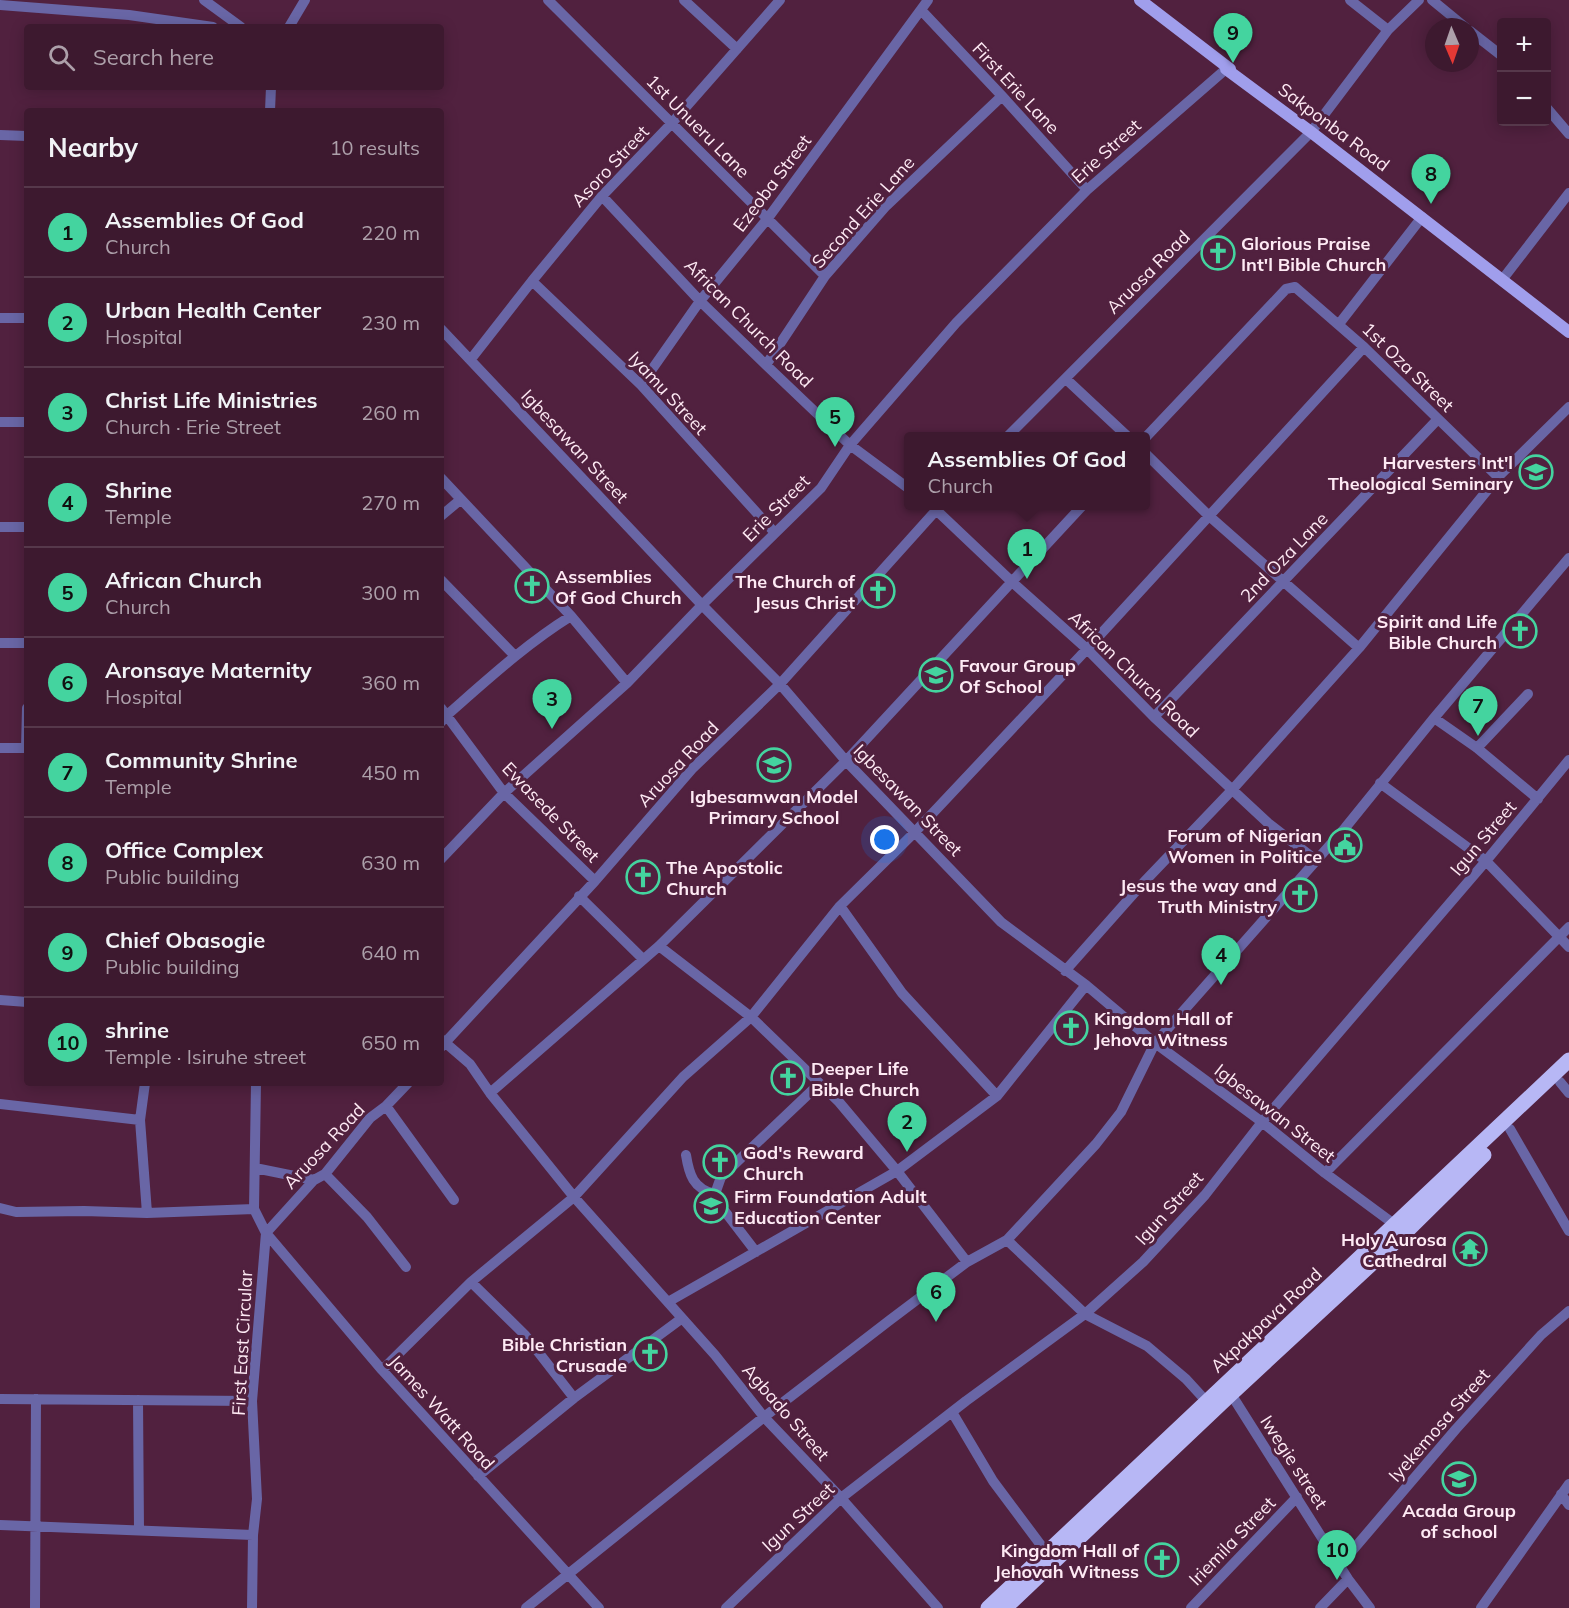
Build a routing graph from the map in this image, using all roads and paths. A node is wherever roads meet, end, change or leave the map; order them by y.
1 (204, 0) edge
2 (305, 0) edge
3 (548, 0) edge
4 (684, 0) edge
5 (780, 0) edge
6 (928, 0) edge
7 (1140, 0) edge
8 (1350, 0) edge
9 (1419, 0) edge
10 (1432, 0) edge
11 (25, 4) edge
12 (0, 5) edge
13 (921, 10) junction
14 (1455, 18) edge
15 (192, 24) edge
16 (237, 24) edge
17 (291, 24) edge
18 (1388, 30) junction
19 (1479, 38) edge
20 (736, 49) junction
21 (1497, 52) edge
22 (1226, 69) junction
23 (271, 90) edge
24 (1002, 96) junction
25 (270, 108) edge
26 (1551, 113) edge
27 (671, 124) junction
28 (1311, 132) junction
29 (1569, 134) edge
30 (0, 135) edge
31 (24, 136) edge
32 (1087, 190) junction
33 (1569, 193) edge
34 (602, 196) junction
35 (1422, 217) junction
36 (768, 218) junction
37 (825, 276) junction
38 (532, 280) junction
39 (1502, 280) junction
40 (700, 301) junction
41 (0, 318) edge
42 (24, 318) edge
43 (1339, 324) junction
44 (444, 332) edge
45 (1569, 332) edge
46 (1364, 347) junction
47 (471, 359) junction
48 (766, 365) junction
49 (1066, 378) junction
50 (641, 385) junction
51 (1569, 407) edge
52 (1438, 419) junction
53 (0, 422) edge
54 (24, 422) edge
55 (1012, 432) edge
56 (1123, 432) edge
57 (1150, 433) edge
58 (850, 445) junction
59 (1150, 458) edge
60 (1498, 477) junction
61 (444, 481) edge
62 (904, 484) edge
63 (460, 500) junction
64 (933, 510) edge
65 (939, 510) edge
66 (1078, 510) edge
67 (444, 513) edge
68 (1208, 515) junction
69 (0, 526) edge
70 (24, 527) edge
71 (775, 533) junction
72 (1569, 558) edge
73 (1284, 580) junction
74 (1011, 581) junction
75 (444, 583) edge
76 (702, 605) junction
77 (571, 616) junction
78 (0, 643) edge
79 (24, 643) edge
80 (1359, 648) junction
81 (1087, 649) junction
82 (515, 656) junction
83 (627, 683) junction
84 (780, 684) junction
85 (1528, 694) dead end
86 (444, 714) edge
87 (444, 716) edge
88 (1154, 717) junction
89 (1434, 718) junction
90 (0, 748) edge
91 (24, 748) edge
92 (1477, 748) junction
93 (1569, 760) edge
94 (846, 761) junction
95 (1380, 783) junction
96 (1232, 790) junction
97 (504, 793) junction
98 (1538, 799) junction
99 (914, 833) junction
100 (444, 856) edge
101 (1317, 861) junction
102 (1486, 861) junction
103 (595, 881) junction
104 (579, 896) junction
105 (840, 906) junction
106 (1569, 927) edge
107 (1558, 936) junction
108 (659, 946) junction
109 (1569, 947) edge
110 (643, 959) junction
111 (1065, 971) junction
112 (1086, 984) junction
113 (0, 1000) edge
114 (24, 1002) edge
115 (751, 1017) junction
116 (444, 1041) edge
117 (1155, 1043) junction
118 (444, 1044) edge
119 (1569, 1060) edge
120 (1566, 1083) edge
121 (819, 1084) junction
122 (145, 1086) edge
123 (256, 1086) edge
124 (405, 1086) edge
125 (490, 1093) junction
126 (997, 1096) junction
127 (0, 1104) edge
128 (386, 1106) junction
129 (140, 1120) junction
130 (1262, 1122) junction
131 (1510, 1129) junction
132 (686, 1155) dead end
133 (255, 1168) junction
134 (897, 1171) junction
135 (1325, 1173) junction
136 (320, 1177) junction
137 (715, 1194) junction
138 (574, 1197) junction
139 (454, 1200) dead end
140 (0, 1208) edge
141 (254, 1209) junction
142 (147, 1213) junction
143 (1401, 1229) junction
144 (1569, 1231) edge
145 (266, 1233) junction
146 (1007, 1240) junction
147 (756, 1252) junction
148 (967, 1262) junction
149 (406, 1267) dead end
150 (471, 1282) junction
151 (668, 1302) junction
152 (1569, 1311) edge
153 (1085, 1314) junction
154 (681, 1318) junction
155 (382, 1370) junction
156 (1231, 1394) junction
157 (574, 1398) junction
158 (0, 1399) edge
159 (36, 1399) junction
160 (138, 1400) junction
161 (252, 1401) junction
162 (1207, 1402) junction
163 (952, 1412) junction
164 (764, 1417) junction
165 (478, 1476) junction
166 (1569, 1484) edge
167 (1561, 1494) junction
168 (1298, 1497) junction
169 (841, 1498) junction
170 (1569, 1505) edge
171 (0, 1525) edge
172 (36, 1527) junction
173 (139, 1529) junction
174 (253, 1535) junction
175 (1046, 1552) junction
176 (1340, 1565) junction
177 (567, 1574) junction
178 (1348, 1579) junction
179 (35, 1608) edge
180 (252, 1608) edge
181 (526, 1608) edge
182 (599, 1608) edge
183 (726, 1608) edge
184 (938, 1608) edge
185 (988, 1608) edge
186 (1005, 1608) edge
187 (1191, 1608) edge
188 (1320, 1608) edge
189 (1370, 1608) edge
190 (1480, 1608) edge

1 - 16 street
2 - 17 street
3 - 27 street, 1st Unueru Lane
4 - 20 street
5 - 20 street, Asoro Street
6 - 13 street, Ezeoba Street
7 - 22 main road, Sakponba Road
8 - 18 street
9 - 18 street, Aruosa Road
10 - 14 street
11 - 12 street
11 - 15 street
13 - 24 street, First Erie Lane
13 - 36 street, Ezeoba Street
18 - 28 street, Aruosa Road
19 - 21 street
20 - 27 street, Asoro Street
22 - 28 main road, Sakponba Road
22 - 32 street, Erie Street
23 - 25 street
24 - 32 street, First Erie Lane
24 - 37 street, Second Erie Lane
26 - 29 street
27 - 34 street, Asoro Street
27 - 36 street, 1st Unueru Lane
28 - 35 main road, Sakponba Road
28 - 49 street, Aruosa Road
30 - 31 street
32 - 58 street, Erie Street
33 - 39 street
34 - 38 street, Asoro Street
34 - 40 street, African Church Road
35 - 39 main road, Sakponba Road
35 - 43 street
36 - 37 street, 1st Unueru Lane
36 - 40 street, Ezeoba Street
37 - 48 street, Second Erie Lane
38 - 47 street, Asoro Street
38 - 50 street, Iyamu Street
39 - 45 main road, Sakponba Road
40 - 48 street, African Church Road
40 - 50 street, Ezeoba Street
41 - 42 street
43 - 46 street, 1st Oza Street
43 - 57 street, 1st Oza Street
44 - 47 street, Igbesawan Street
46 - 52 street, 1st Oza Street
46 - 68 street
47 - 76 street, Igbesawan Street
48 - 58 street, African Church Road
49 - 55 street, Aruosa Road
49 - 56 street
50 - 71 street, Iyamu Street
51 - 60 street
52 - 60 street, 1st Oza Street
52 - 73 street, 2nd Oza Lane
53 - 54 street
58 - 62 street, African Church Road
58 - 71 street, Erie Street
59 - 68 street
60 - 80 street
61 - 63 street
63 - 67 street
63 - 77 street
64 - 84 street, Aruosa Road
65 - 74 street, African Church Road
66 - 74 street
68 - 73 street
68 - 81 street
69 - 70 street
71 - 76 street, Erie Street
72 - 89 street
73 - 80 street
73 - 88 street, 2nd Oza Lane
74 - 81 street, African Church Road
74 - 94 street
75 - 82 street
76 - 83 street, Erie Street
76 - 84 street, Igbesawan Street
77 - 82 street
77 - 83 street
78 - 79 street
80 - 96 street
81 - 88 street, African Church Road
81 - 99 street
82 - 86 street
83 - 97 street, Erie Street
84 - 94 street, Igbesawan Street
84 - 103 street, Aruosa Road
85 - 92 street
87 - 97 street, Ewasede Street
88 - 96 street, African Church Road
89 - 92 street
89 - 95 street
90 - 91 street
92 - 98 street
93 - 98 street, Igun Street
94 - 99 street, Igbesawan Street
94 - 108 street
95 - 101 street
95 - 102 street
96 - 101 street, African Church Road
96 - 111 street
97 - 100 street, Erie Street
97 - 103 street, Ewasede Street
98 - 102 street, Igun Street
99 - 105 street
99 - 111 street, Igbesawan Street
101 - 117 street
102 - 107 street
102 - 130 street, Igun Street
103 - 104 street, Aruosa Road
104 - 110 street
104 - 116 street, Aruosa Road
105 - 115 street
105 - 126 street
106 - 107 street
107 - 109 street
107 - 135 street
108 - 110 street
108 - 115 street
110 - 125 street
111 - 112 street, Igbesawan Street
112 - 117 street, Igbesawan Street
112 - 126 street
113 - 114 street
115 - 121 street
115 - 138 street
117 - 130 street, Igbesawan Street
117 - 146 street
118 - 125 street, Agbado Street
119 - 143 highway, Akpakpava Road
120 - 131 highway, Akpakpava Road
121 - 134 street
121 - 137 street
122 - 129 street
123 - 133 street
124 - 128 street, Aruosa Road
125 - 138 street, Agbado Street
126 - 134 street
127 - 129 street
128 - 136 street, Aruosa Road
128 - 139 street
129 - 142 street
130 - 135 street, Igbesawan Street
130 - 153 street, Igun Street
131 - 143 highway, Akpakpava Road
131 - 144 street
132 - 137 street
133 - 136 street
133 - 141 street
134 - 147 street
134 - 148 street
135 - 143 street, Igbesawan Street
136 - 145 street, Aruosa Road
136 - 149 street
137 - 147 street
138 - 150 street
138 - 151 street, Agbado Street
140 - 142 street
141 - 142 street
141 - 145 street
143 - 156 highway, Akpakpava Road
143 - 162 highway, Akpakpava Road
145 - 155 street, James Watt Road
145 - 161 street, First East Circular
146 - 148 street
146 - 153 street
147 - 151 street
148 - 164 street
150 - 155 street
150 - 157 street
151 - 154 street, Agbado Street
152 - 176 street, Iyekemosa Street
153 - 162 street
153 - 163 street, Igun Street
154 - 157 street
154 - 164 street, Agbado Street
155 - 165 street, James Watt Road
156 - 168 street, Iwegie street
156 - 186 highway, Akpakpava Road
157 - 165 street
158 - 159 street
159 - 160 street
159 - 172 street
160 - 161 street
160 - 173 street
161 - 174 street, First East Circular
162 - 175 highway, Akpakpava Road
163 - 169 street, Igun Street
163 - 175 street
164 - 169 street, Agbado Street
164 - 177 street
165 - 177 street, James Watt Road
166 - 167 street
167 - 170 street
167 - 190 street
168 - 176 street, Iwegie street
168 - 187 street, Iriemila Street
169 - 183 street, Igun Street
169 - 184 street, Agbado Street
171 - 172 street
172 - 173 street
172 - 179 street
173 - 174 street
174 - 180 street, First East Circular
175 - 185 highway, Akpakpava Road
176 - 178 street, Iwegie street
177 - 181 street
177 - 182 street, James Watt Road
178 - 188 street
178 - 189 street, Iwegie street

